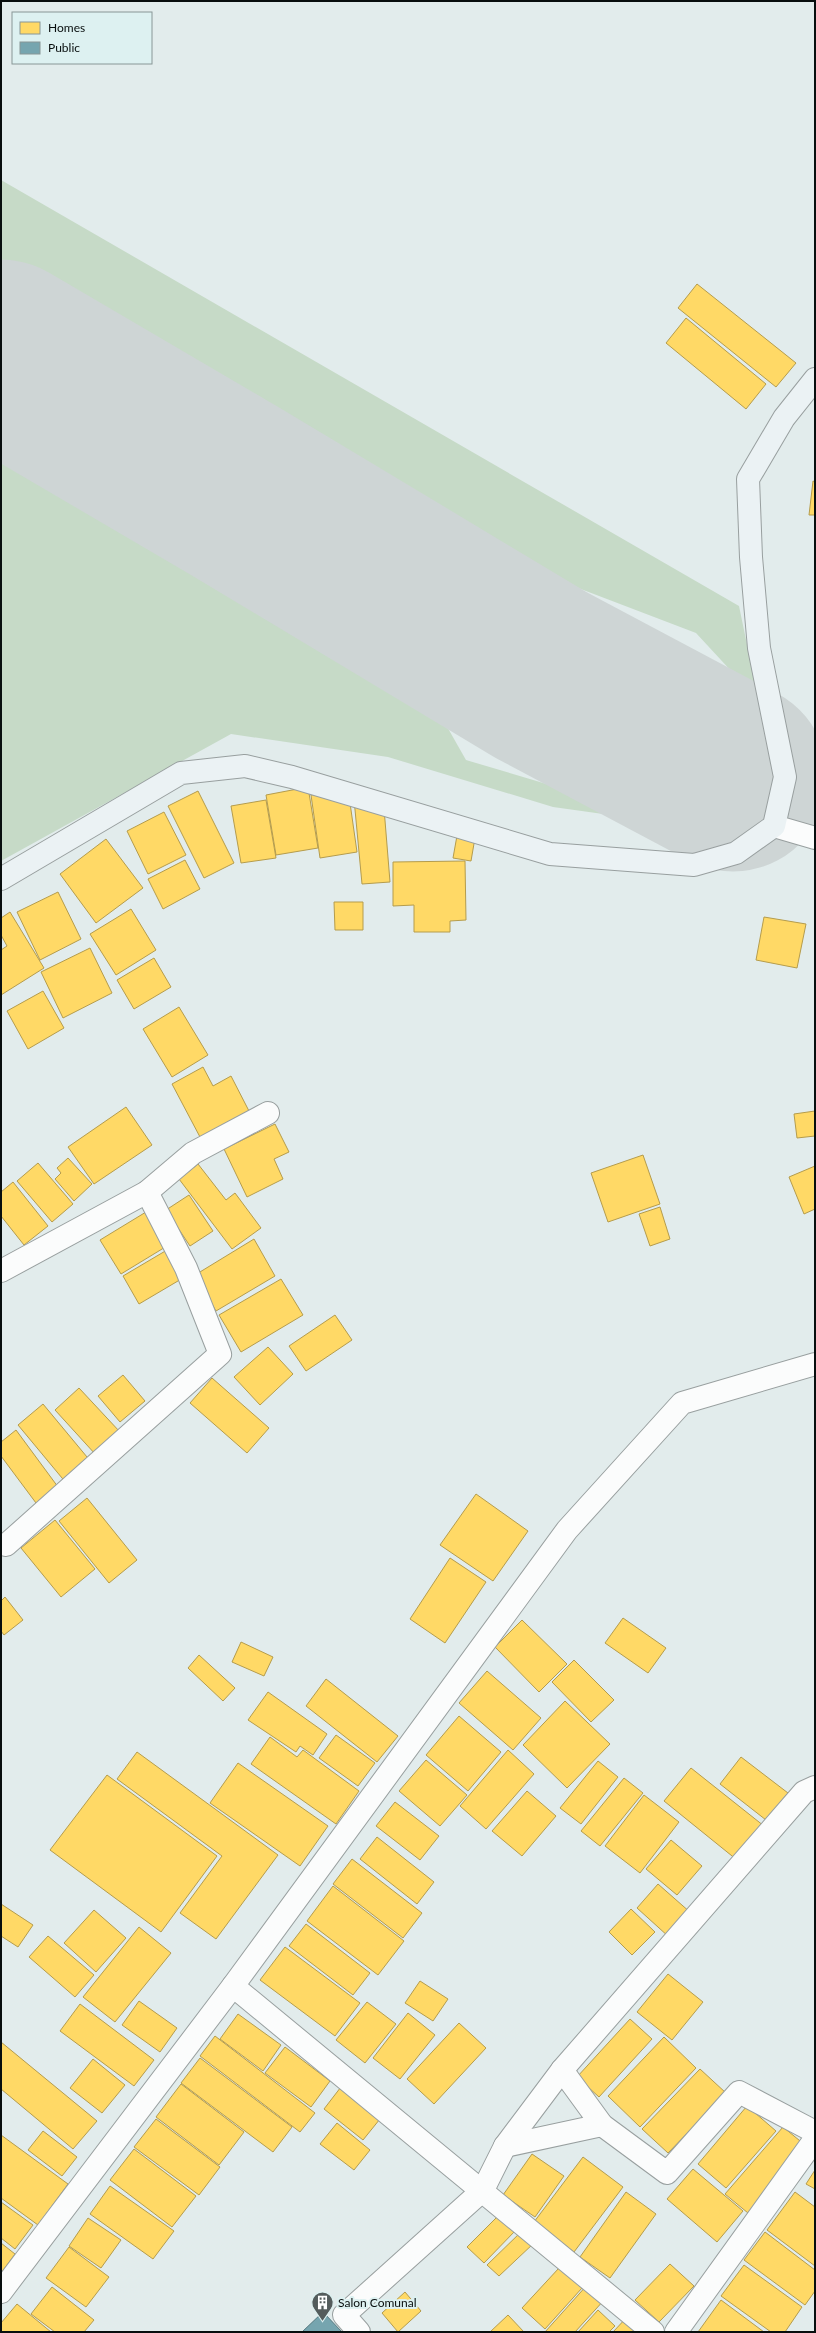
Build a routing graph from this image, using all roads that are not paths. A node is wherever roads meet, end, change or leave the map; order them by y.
1 (815, 379) edge
2 (774, 826) junction
3 (815, 838) edge
4 (1, 879) edge
5 (268, 1113) dead end
6 (147, 1192) junction
7 (1, 1271) edge
8 (815, 1364) edge
9 (6, 1545) dead end
10 (815, 1787) edge
11 (233, 1986) junction
12 (562, 2070) junction
13 (602, 2126) junction
14 (815, 2132) edge
15 (815, 2139) edge
16 (505, 2146) junction
17 (483, 2190) junction
18 (1, 2292) edge
19 (359, 2332) edge
20 (653, 2332) edge
21 (676, 2332) edge

1 - 2 main road
2 - 3 street
2 - 4 main road
5 - 6 street
6 - 7 street
6 - 9 street
8 - 11 street
10 - 12 street
11 - 17 street
11 - 18 street
12 - 13 street
12 - 16 street
13 - 14 street
13 - 16 street
15 - 21 street
16 - 17 street
17 - 19 street
17 - 20 street

